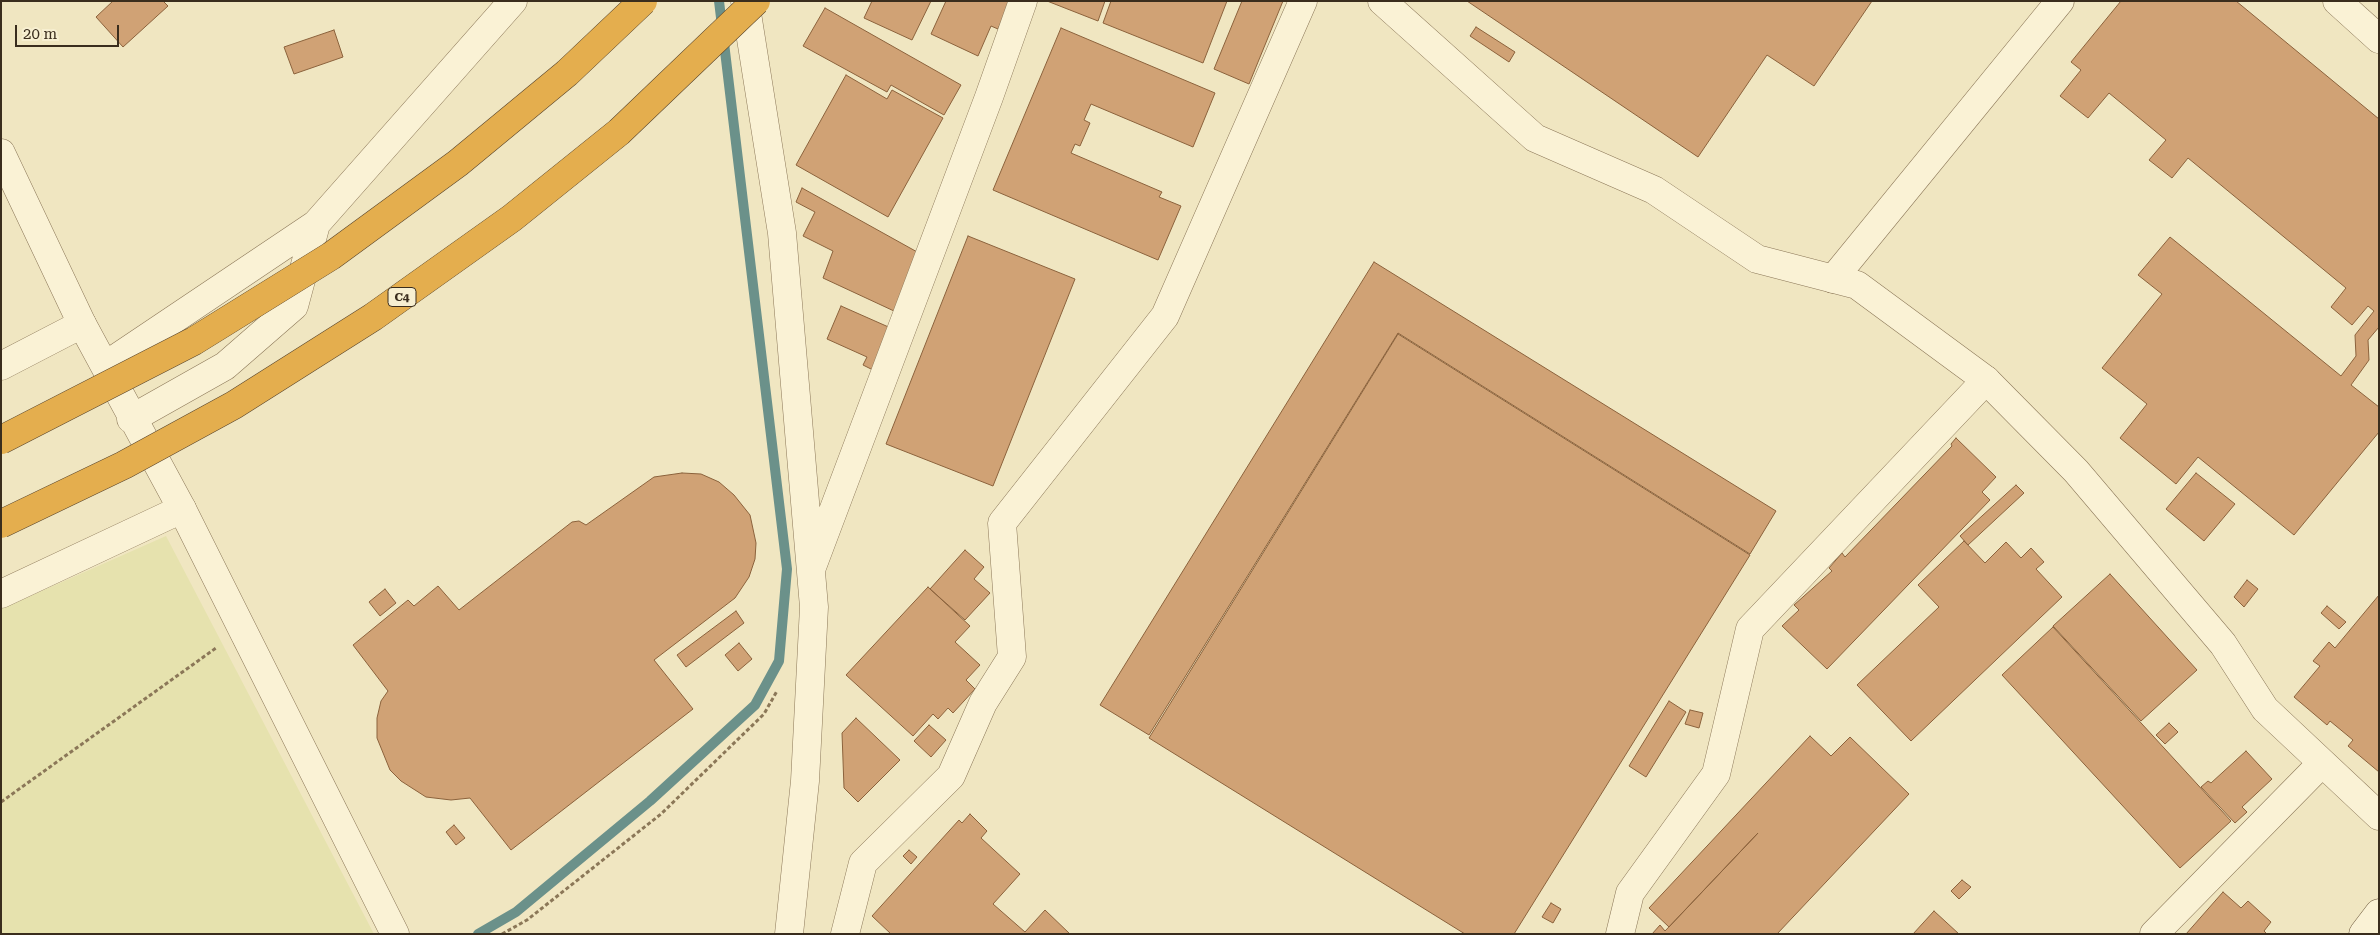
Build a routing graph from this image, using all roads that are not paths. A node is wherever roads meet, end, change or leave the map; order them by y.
1 (513, 1) edge
2 (643, 1) edge
3 (745, 1) edge
4 (756, 1) edge
5 (1023, 1) edge
6 (1303, 1) edge
7 (1382, 1) edge
8 (2060, 1) edge
9 (2336, 1) edge
10 (2379, 39) edge
11 (1, 153) edge
12 (316, 224) junction
13 (1833, 279) junction
14 (82, 324) junction
15 (106, 365) junction
16 (1, 366) edge
17 (1986, 380) junction
18 (131, 419) junction
19 (1, 440) edge
20 (182, 509) junction
21 (1, 524) edge
22 (809, 575) junction
23 (1, 594) edge
24 (2321, 764) junction
25 (2379, 816) edge
26 (2379, 913) edge
27 (394, 934) edge
28 (789, 934) edge
29 (845, 934) edge
30 (1620, 934) edge
31 (2154, 934) edge
32 (2363, 934) edge

1 - 12 street
2 - 19 highway, bridge
3 - 22 street
4 - 21 highway, C4, bridge
5 - 22 street
6 - 29 street
7 - 13 street
8 - 13 street
9 - 10 street
11 - 14 street
12 - 15 street
12 - 18 street
13 - 17 street
14 - 15 street
14 - 16 street
15 - 18 street
17 - 24 street
17 - 30 street
18 - 20 street
20 - 23 street
20 - 27 street
22 - 28 street
24 - 25 street
24 - 31 street
26 - 32 street

